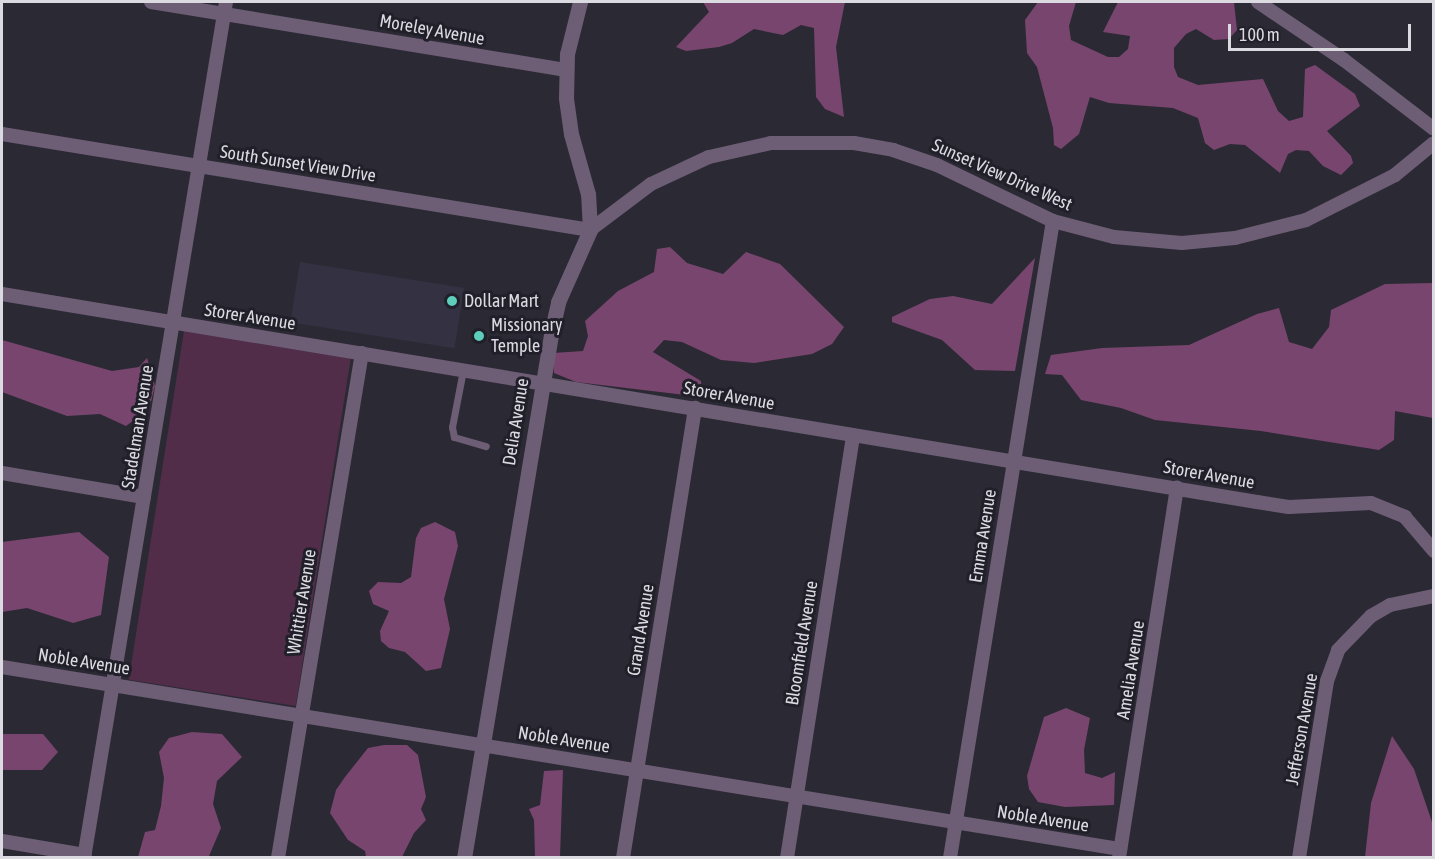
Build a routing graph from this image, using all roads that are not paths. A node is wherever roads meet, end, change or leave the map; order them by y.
1 (150, 2) edge
2 (580, 2) edge
3 (1258, 2) edge
4 (225, 7) edge
5 (567, 70) junction
6 (1434, 129) edge
7 (2, 134) edge
8 (1434, 142) edge
9 (199, 166) junction
10 (1053, 221) junction
11 (590, 230) junction
12 (2, 294) edge
13 (173, 322) junction
14 (362, 353) junction
15 (463, 370) junction
16 (542, 383) junction
17 (695, 408) junction
18 (853, 435) junction
19 (486, 446) dead end
20 (1013, 461) junction
21 (2, 473) edge
22 (1178, 488) junction
23 (144, 497) junction
24 (1434, 551) edge
25 (1434, 596) edge
26 (2, 667) edge
27 (113, 685) junction
28 (301, 715) junction
29 (483, 745) junction
30 (636, 771) junction
31 (796, 796) junction
32 (956, 823) junction
33 (2, 841) edge
34 (1120, 853) edge
35 (84, 856) edge
36 (278, 858) edge
37 (464, 858) edge
38 (623, 858) edge
39 (787, 858) edge
40 (950, 858) edge
41 (1299, 858) edge

1 - 4 street, Moreley Avenue
2 - 5 street, Delia Avenue
3 - 6 street
4 - 5 street, Moreley Avenue
4 - 9 street, Stadelman Avenue
5 - 11 street, Delia Avenue
7 - 9 street, South Sunset View Drive
8 - 10 street, Sunset View Drive West
9 - 11 street, South Sunset View Drive
9 - 13 street, Stadelman Avenue
10 - 11 street, Sunset View Drive West
10 - 20 street, Emma Avenue
11 - 16 street, Delia Avenue
12 - 13 street, Storer Avenue
13 - 14 street, Storer Avenue
13 - 23 street, Stadelman Avenue
14 - 15 street, Storer Avenue
14 - 28 street, Whittier Avenue
15 - 16 street, Storer Avenue
15 - 19 lane
16 - 17 street, Storer Avenue
16 - 29 street, Delia Avenue
17 - 18 street, Storer Avenue
17 - 30 street, Grand Avenue
18 - 20 street, Storer Avenue
18 - 31 street, Bloomfield Avenue
20 - 22 street, Storer Avenue
20 - 32 street, Emma Avenue
21 - 23 street
22 - 24 street, Storer Avenue
22 - 34 street, Amelia Avenue
23 - 27 street, Stadelman Avenue
25 - 41 street, Jefferson Avenue
26 - 27 street, Noble Avenue
27 - 28 street, Noble Avenue
27 - 35 street, Stadelman Avenue
28 - 29 street, Noble Avenue
28 - 36 street, Whittier Avenue
29 - 30 street, Noble Avenue
29 - 37 street, Delia Avenue
30 - 31 street, Noble Avenue
30 - 38 street, Grand Avenue
31 - 32 street, Noble Avenue
31 - 39 street, Bloomfield Avenue
32 - 34 street, Noble Avenue
32 - 40 street, Emma Avenue
33 - 35 street

